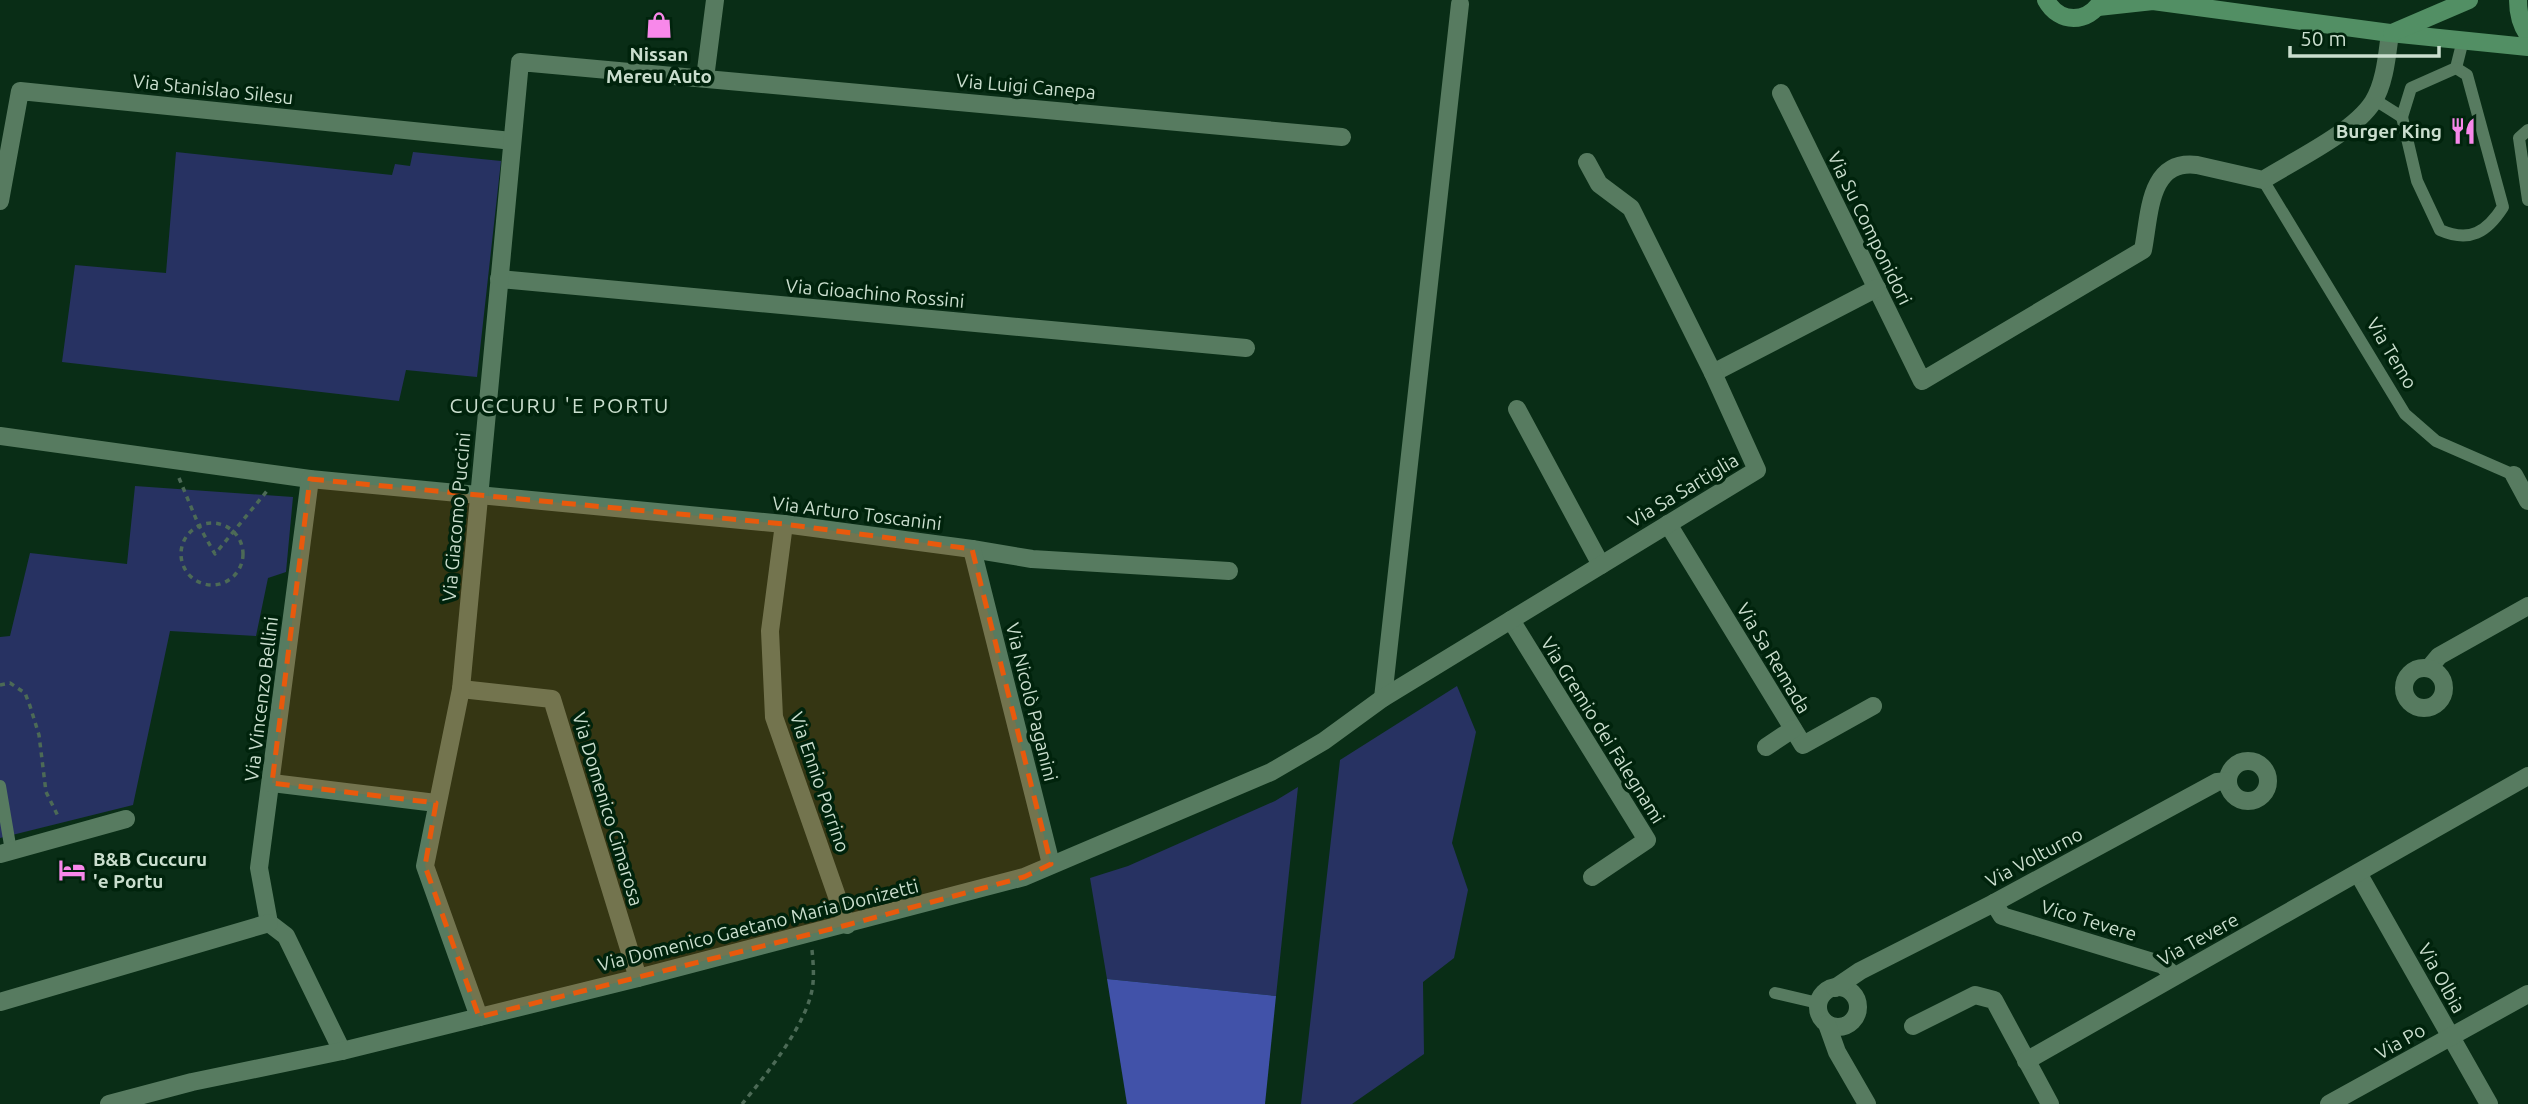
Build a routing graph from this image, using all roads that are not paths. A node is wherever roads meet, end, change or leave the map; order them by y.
1 (715, 0) edge
2 (2152, 0) edge
3 (2469, 0) edge
4 (2518, 0) edge
5 (2043, 1) edge
6 (1460, 4) dead end
7 (2100, 4) edge
8 (2390, 33) junction
9 (2528, 35) edge
10 (2463, 40) junction
11 (2528, 47) edge
12 (2456, 68) junction
13 (705, 78) junction
14 (1781, 93) dead end
15 (2375, 100) junction
16 (2402, 117) junction
17 (2528, 130) edge
18 (1342, 137) dead end
19 (512, 141) junction
20 (1587, 162) dead end
21 (2526, 169) edge
22 (2263, 180) junction
23 (2528, 200) edge
24 (0, 201) edge
25 (499, 279) junction
26 (1877, 288) junction
27 (1247, 348) dead end
28 (1713, 373) junction
29 (1517, 409) dead end
30 (0, 436) edge
31 (2514, 475) joint
32 (310, 479) junction
33 (479, 495) junction
34 (2528, 501) edge
35 (784, 524) junction
36 (1668, 524) junction
37 (972, 549) junction
38 (1601, 565) junction
39 (1229, 571) dead end
40 (2528, 606) edge
41 (1510, 620) junction
42 (2429, 668) dead end
43 (461, 689) junction
44 (1383, 698) junction
45 (1873, 706) dead end
46 (1793, 729) junction
47 (1766, 747) dead end
48 (2528, 776) edge
49 (2228, 781) dead end
50 (272, 783) junction
51 (0, 786) edge
52 (436, 803) junction
53 (126, 819) dead end
54 (6, 852) edge
55 (1051, 864) junction
56 (2358, 873) junction
57 (1592, 877) dead end
58 (1994, 903) junction
59 (269, 923) junction
60 (847, 925) junction
61 (1860, 971) junction
62 (2174, 976) junction
63 (638, 978) junction
64 (1835, 988) junction
65 (1776, 993) dead end
66 (2528, 994) edge
67 (1856, 997) junction
68 (0, 1002) edge
69 (1818, 1003) junction
70 (479, 1017) junction
71 (1827, 1024) junction
72 (1849, 1024) junction
73 (1913, 1026) dead end
74 (2451, 1037) junction
75 (342, 1051) junction
76 (1837, 1052) junction
77 (2026, 1061) junction
78 (109, 1104) edge
79 (1867, 1104) edge
80 (2050, 1104) edge
81 (2329, 1104) edge
82 (2489, 1104) edge

1 - 13 street
2 - 7 main road
2 - 8 main road
3 - 8 main road
4 - 9 main road
5 - 7 main road
6 - 44 street
8 - 10 main road
8 - 15 street
10 - 11 main road
10 - 12 lane
12 - 16 lane
12 - 16 lane
13 - 18 street, Via Luigi Canepa
13 - 19 street, Via Giacomo Puccini
14 - 26 street, Via Su Componidori
15 - 16 lane
15 - 22 street
17 - 21 lane
19 - 24 street, Via Stanislao Silesu
19 - 25 street, Via Giacomo Puccini
20 - 28 street
21 - 23 lane
22 - 26 street, Via Su Componidori
22 - 31 lane, Via Temo
25 - 27 street, Via Gioachino Rossini
25 - 33 street, Via Giacomo Puccini
26 - 28 street
28 - 36 street, Via Sa Sartiglia
29 - 38 street
30 - 32 street
31 - 34 street, Via Temo
32 - 33 street
32 - 50 street, Via Vincenzo Bellini
33 - 35 street, Via Arturo Toscanini
33 - 43 street, Via Giacomo Puccini
35 - 37 street, Via Arturo Toscanini
35 - 60 street, Via Ennio Porrino
36 - 38 street, Via Sa Sartiglia
36 - 46 street, Via Sa Remada
37 - 39 street, Via Arturo Toscanini
37 - 55 street, Via Nicolò Paganini
38 - 41 street, Via Sa Sartiglia
40 - 42 street
41 - 44 street, Via Sa Sartiglia
41 - 57 street, Via Gremio dei Falegnami
43 - 52 street, Via Giacomo Puccini
43 - 63 street, Via Domenico Cimarosa
44 - 55 street, Via Domenico Gaetano Maria Donizetti
45 - 46 street, Via Sa Remada
46 - 47 street
48 - 56 street, Via Tevere
49 - 58 street, Via Volturno
50 - 52 street
50 - 59 street, Via Vincenzo Bellini
51 - 54 lane
52 - 70 street, Via Giacomo Puccini
53 - 54 street
55 - 60 street, Via Domenico Gaetano Maria Donizetti
56 - 62 street, Via Tevere
56 - 74 street, Via Olbia
58 - 61 street, Via Volturno
58 - 62 street, Vico Tevere
59 - 68 street
59 - 75 street
60 - 63 street, Via Domenico Gaetano Maria Donizetti
61 - 64 street, Via Volturno
61 - 67 street
62 - 77 street, Via Tevere
63 - 70 street, Via Domenico Gaetano Maria Donizetti
64 - 67 street
64 - 69 street
65 - 69 lane
66 - 74 street, Via Po
67 - 72 street
69 - 71 street
70 - 75 street, Via Domenico Gaetano Maria Donizetti
71 - 72 street
71 - 76 street
72 - 76 street
73 - 77 street
74 - 81 street, Via Po
74 - 82 street, Via Olbia
75 - 78 street, Via Domenico Gaetano Maria Donizetti
76 - 79 street
77 - 80 street

